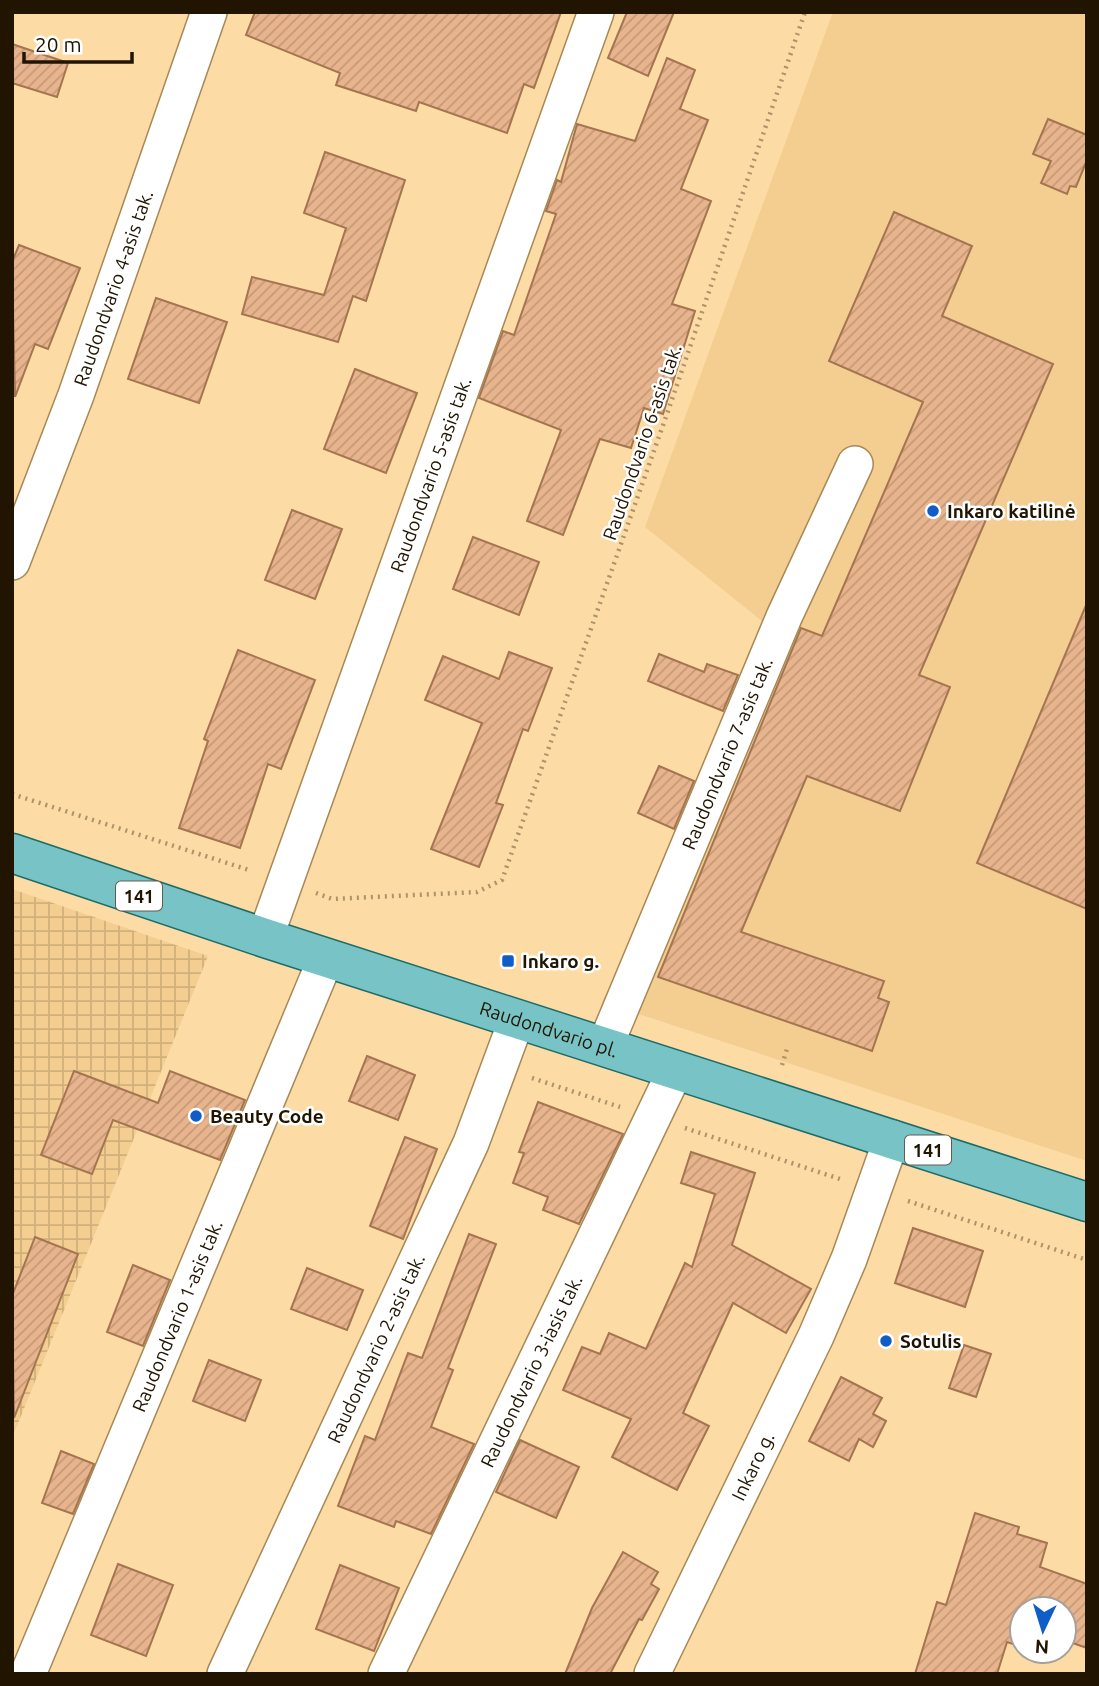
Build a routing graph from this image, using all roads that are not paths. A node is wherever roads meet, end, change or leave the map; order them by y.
1 (209, 12) edge
2 (596, 12) edge
3 (855, 464) dead end
4 (12, 562) edge
5 (12, 853) edge
6 (265, 938) junction
7 (326, 958) junction
8 (517, 1019) junction
9 (605, 1046) junction
10 (676, 1069) junction
11 (892, 1138) junction
12 (1087, 1202) edge
13 (28, 1674) edge
14 (225, 1674) edge
15 (386, 1674) edge
16 (652, 1674) edge

1 - 4 street, Raudondvario 4-asis tak.
2 - 6 street, Raudondvario 5-asis tak.
3 - 9 street, Raudondvario 7-asis tak.
5 - 6 main road, Raudondvario pl. / 141
6 - 7 main road, Raudondvario pl. / 141
7 - 8 main road, Raudondvario pl. / 141
7 - 13 street, Raudondvario 1-asis tak.
8 - 9 main road, Raudondvario pl. / 141
8 - 14 street, Raudondvario 2-asis tak.
9 - 10 main road, Raudondvario pl. / 141
10 - 11 main road, Raudondvario pl. / 141
10 - 15 street, Raudondvario 3-iasis tak.
11 - 12 main road, Raudondvario pl. / 141
11 - 16 street, Inkaro g.

